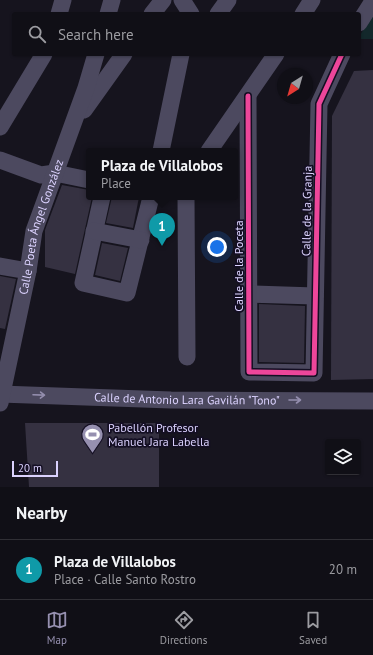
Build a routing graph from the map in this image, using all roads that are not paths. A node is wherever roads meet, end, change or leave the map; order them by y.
1 (63, 0) edge
2 (112, 0) edge
3 (162, 0) edge
4 (182, 0) edge
5 (228, 0) edge
6 (312, 0) edge
7 (373, 1) edge
8 (60, 12) edge
9 (109, 12) edge
10 (153, 12) edge
11 (190, 12) edge
12 (219, 12) edge
13 (304, 12) edge
14 (361, 20) edge
15 (43, 56) edge
16 (95, 56) edge
17 (123, 56) edge
18 (188, 56) edge
19 (275, 56) edge
20 (341, 56) edge
21 (179, 61) edge
22 (248, 96) junction
23 (0, 127) edge
24 (71, 129) junction
25 (162, 148) edge
26 (211, 148) edge
27 (0, 160) edge
28 (55, 173) junction
29 (86, 179) edge
30 (101, 200) edge
31 (150, 200) edge
32 (186, 200) edge
33 (94, 231) junction
34 (141, 240) junction
35 (0, 266) edge
36 (28, 271) junction
37 (250, 294) junction
38 (315, 296) junction
39 (187, 356) dead end
40 (314, 373) joint
41 (1, 397) edge
42 (373, 401) edge

1 - 8 street
2 - 9 street
3 - 10 street
4 - 11 street
5 - 12 street
6 - 13 street
7 - 14 street
15 - 23 street
16 - 24 street, Calle Poeta Ángel González
17 - 24 street
18 - 21 street
19 - 22 street
20 - 38 street, Calle de la Granja
21 - 25 street
22 - 26 street
22 - 37 street, Calle de la Poceta
24 - 28 street, Calle Poeta Ángel González
27 - 28 street
28 - 29 street
28 - 36 street, Calle Poeta Ángel González
30 - 33 street
31 - 34 street
32 - 39 street
33 - 34 street
33 - 34 street
35 - 36 street
36 - 41 street, Calle Poeta Ángel González
37 - 38 street
37 - 40 street, Calle de la Poceta
38 - 40 street, Calle de la Granja
41 -> 42 street, Calle de Antonio Lara Gavilán "Tono"

